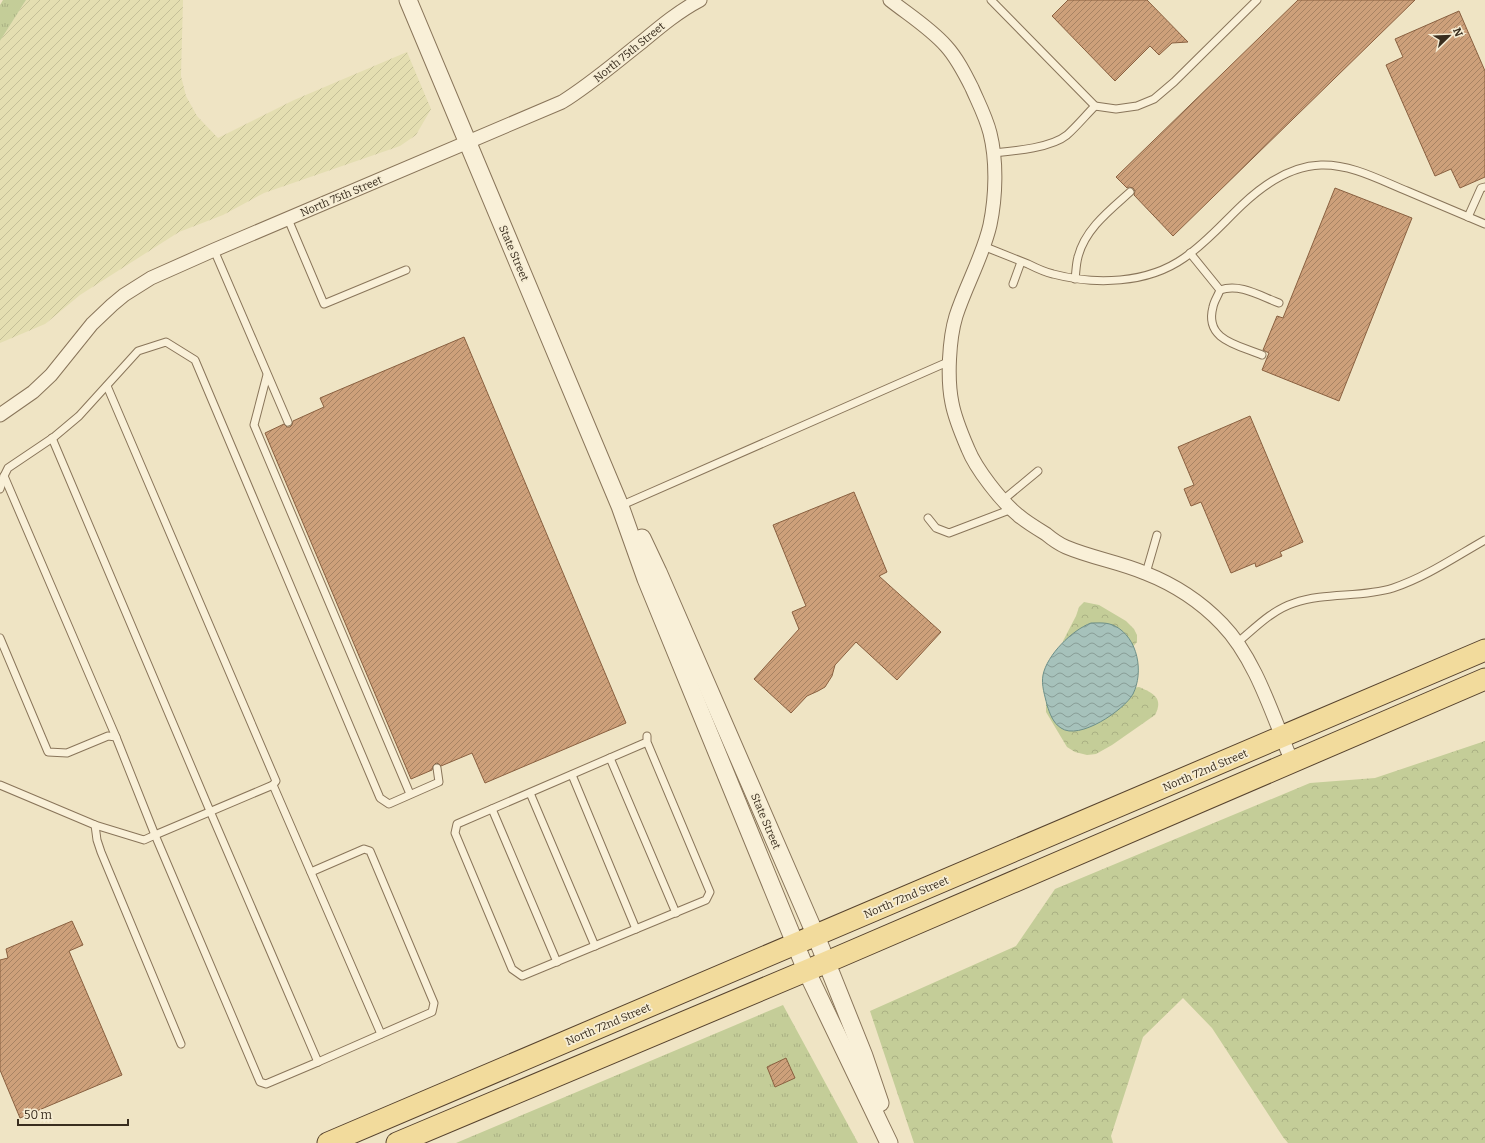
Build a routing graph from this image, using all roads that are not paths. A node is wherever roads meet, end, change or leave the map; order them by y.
1 (408, 0) edge
2 (700, 0) edge
3 (890, 0) edge
4 (991, 0) edge
5 (1257, 0) edge
6 (1095, 106) junction
7 (468, 143) junction
8 (993, 154) junction
9 (1485, 187) edge
10 (1130, 192) dead end
11 (1468, 217) junction
12 (288, 218) junction
13 (1485, 224) edge
14 (983, 246) junction
15 (214, 250) junction
16 (1190, 253) junction
17 (1021, 262) junction
18 (406, 270) dead end
19 (1075, 279) junction
20 (1013, 284) dead end
21 (1220, 290) junction
22 (1278, 303) dead end
23 (1262, 355) dead end
24 (950, 361) junction
25 (267, 374) junction
26 (107, 386) junction
27 (0, 415) edge
28 (288, 422) dead end
29 (52, 438) junction
30 (1038, 471) dead end
31 (4, 476) junction
32 (0, 490) edge
33 (1002, 500) junction
34 (620, 506) junction
35 (1012, 509) junction
36 (928, 518) dead end
37 (1157, 535) dead end
38 (1485, 540) edge
39 (1146, 573) junction
40 (0, 638) edge
41 (1237, 643) junction
42 (1485, 650) edge
43 (1485, 679) edge
44 (116, 737) junction
45 (1282, 737) junction
46 (610, 758) junction
47 (1292, 762) junction
48 (437, 768) dead end
49 (572, 775) junction
50 (0, 785) edge
51 (273, 785) junction
52 (530, 793) junction
53 (410, 794) junction
54 (492, 809) junction
55 (210, 811) junction
56 (95, 825) junction
57 (155, 835) junction
58 (311, 872) junction
59 (676, 913) junction
60 (636, 929) junction
61 (816, 936) junction
62 (795, 944) junction
63 (595, 946) junction
64 (557, 962) junction
65 (826, 962) junction
66 (806, 970) junction
67 (382, 1034) junction
68 (181, 1044) dead end
69 (318, 1062) junction
70 (328, 1143) edge
71 (397, 1143) edge
72 (889, 1143) edge
73 (893, 1143) edge

1 - 7 street, State Street
2 - 7 street, North 75th Street
3 - 8 street
4 - 6 lane
5 - 6 lane
6 - 8 lane
7 - 12 street, North 75th Street
7 - 34 street, State Street
8 - 14 street
9 - 11 lane
10 - 19 lane
11 - 13 lane
11 - 16 lane
12 - 15 street, North 75th Street
12 - 18 lane
14 - 17 lane
14 - 24 street
15 - 25 lane
15 - 27 street, North 75th Street
16 - 19 lane
16 - 21 lane
17 - 19 lane
17 - 20 lane
21 - 22 lane
21 - 23 lane
24 - 33 street
24 - 34 lane
25 - 28 lane
25 - 53 lane
26 - 29 lane
26 - 51 lane
26 - 53 lane
29 - 31 lane
29 - 55 lane
30 - 33 lane
31 - 32 lane
31 - 44 lane
33 - 35 street
34 - 61 street, State Street
34 - 62 street, State Street
35 - 36 lane
35 - 39 street
37 - 39 lane
38 - 41 lane
39 - 41 street
40 - 44 lane
41 - 45 street
42 - 45 main road, North 72nd Street
43 - 47 main road
44 - 57 lane
45 - 47 street
45 - 61 main road, North 72nd Street
46 - 49 lane
46 - 59 lane
46 - 59 lane
47 - 65 main road
48 - 53 lane
49 - 52 lane
49 - 60 lane
50 - 56 lane
51 - 55 lane
51 - 58 lane
52 - 54 lane
52 - 63 lane
54 - 64 lane
54 - 64 lane
55 - 57 lane
55 - 69 lane
56 - 57 lane
56 - 68 lane
57 - 69 lane
58 - 67 lane
58 - 67 lane
59 - 60 lane
60 - 63 lane
61 - 62 main road, North 72nd Street
61 - 65 street, State Street
62 - 66 street, State Street
62 - 70 main road, North 72nd Street
63 - 64 lane
65 - 66 main road
65 - 73 street, State Street
66 - 71 main road
66 - 72 street, State Street
67 - 69 lane

